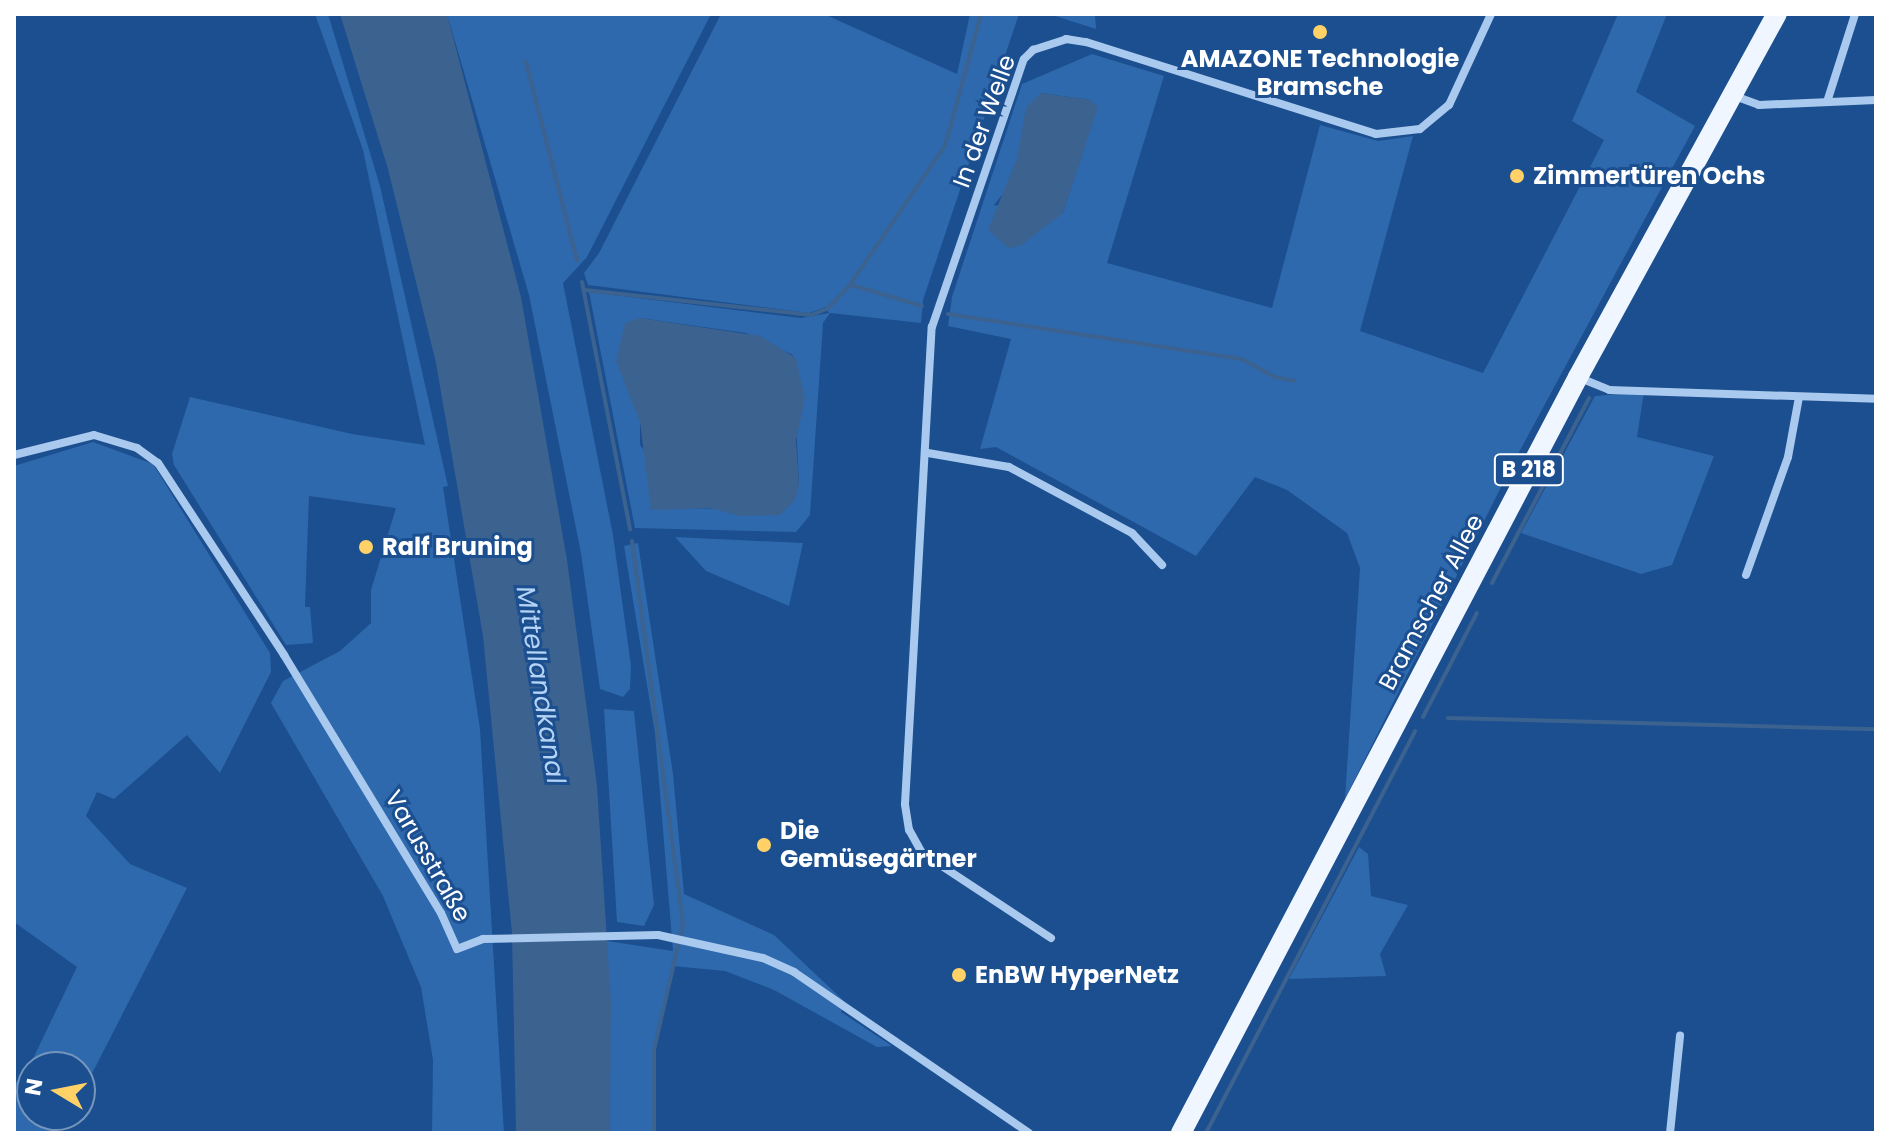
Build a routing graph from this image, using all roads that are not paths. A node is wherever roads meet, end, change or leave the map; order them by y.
1 (1491, 14) edge
2 (1777, 14) edge
3 (1855, 14) edge
4 (1731, 94) junction
5 (1876, 100) edge
6 (1827, 102) junction
7 (1578, 377) junction
8 (1799, 397) junction
9 (1876, 399) edge
10 (928, 453) junction
11 (14, 455) edge
12 (1162, 565) dead end
13 (1746, 575) dead end
14 (1051, 938) dead end
15 (1680, 1036) dead end
16 (1029, 1133) edge
17 (1181, 1133) edge
18 (1670, 1133) edge

1 - 10 street, In der Welle
2 - 4 main road, Bramscher Allee / B 218
3 - 6 street
4 - 6 street
4 - 7 main road, Bramscher Allee / B 218
5 - 6 street
7 - 8 street
7 - 17 main road, Bramscher Allee / B 218
8 - 9 street
8 - 13 street
10 - 12 street
10 - 14 street, In der Welle
11 - 16 street, Varusstraße
15 - 18 street

